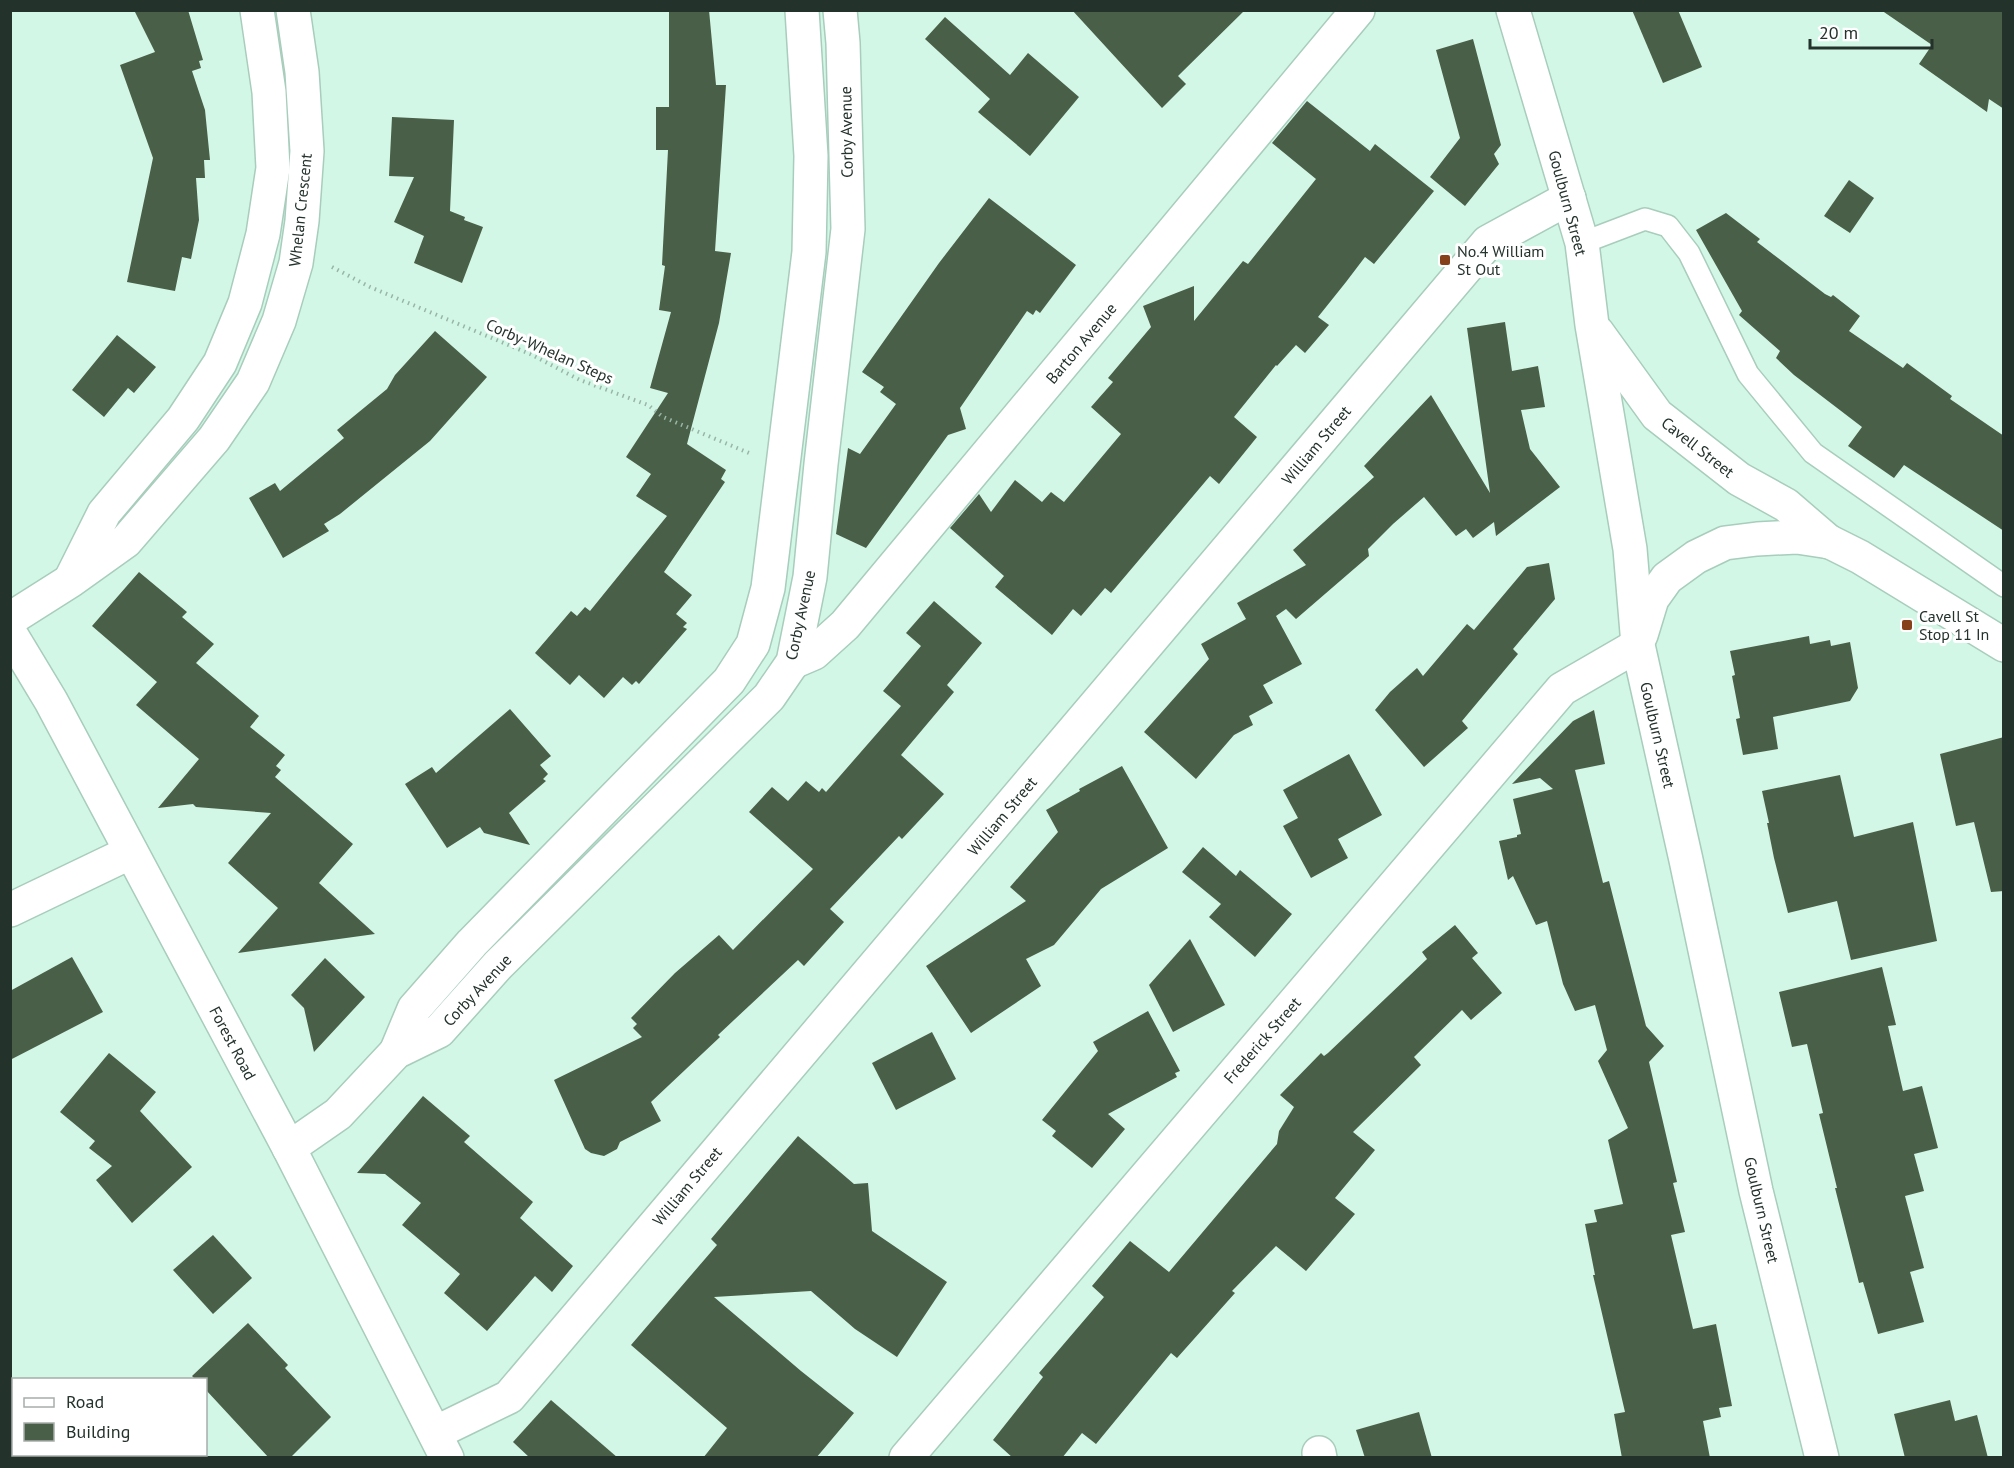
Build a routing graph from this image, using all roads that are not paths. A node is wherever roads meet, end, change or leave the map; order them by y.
1 (257, 10) edge
2 (293, 10) edge
3 (802, 10) edge
4 (840, 10) edge
5 (1358, 10) edge
6 (1513, 10) edge
7 (1569, 198) junction
8 (1582, 243) junction
9 (1592, 325) junction
10 (1830, 542) junction
11 (70, 581) junction
12 (2004, 586) edge
13 (10, 619) edge
14 (10, 633) edge
15 (1638, 645) junction
16 (2004, 645) edge
17 (793, 662) junction
18 (130, 852) junction
19 (10, 910) edge
20 (396, 1052) junction
21 (289, 1148) junction
22 (441, 1445) edge
23 (906, 1458) edge
24 (1822, 1458) edge

1 - 11 street, Whelan Crescent
2 - 11 street, Whelan Crescent
3 - 20 street, Corby Avenue
4 - 17 street, Corby Avenue
5 - 17 street, Barton Avenue
6 - 7 street, Goulburn Street
7 - 8 street, Goulburn Street
7 - 22 street, William Street
8 - 9 street, Goulburn Street
8 - 12 lane
9 - 10 street, Cavell Street
9 - 15 street, Goulburn Street
10 - 15 street, Cavell Street
10 - 16 street, Cavell Street
11 - 13 street, Whelan Crescent
14 - 18 street, Forest Road
15 - 23 street, Frederick Street
15 - 24 street, Goulburn Street
17 - 20 street, Corby Avenue
18 - 19 street
18 - 21 street, Forest Road
20 - 21 street, Corby Avenue
21 - 22 street, Forest Road

